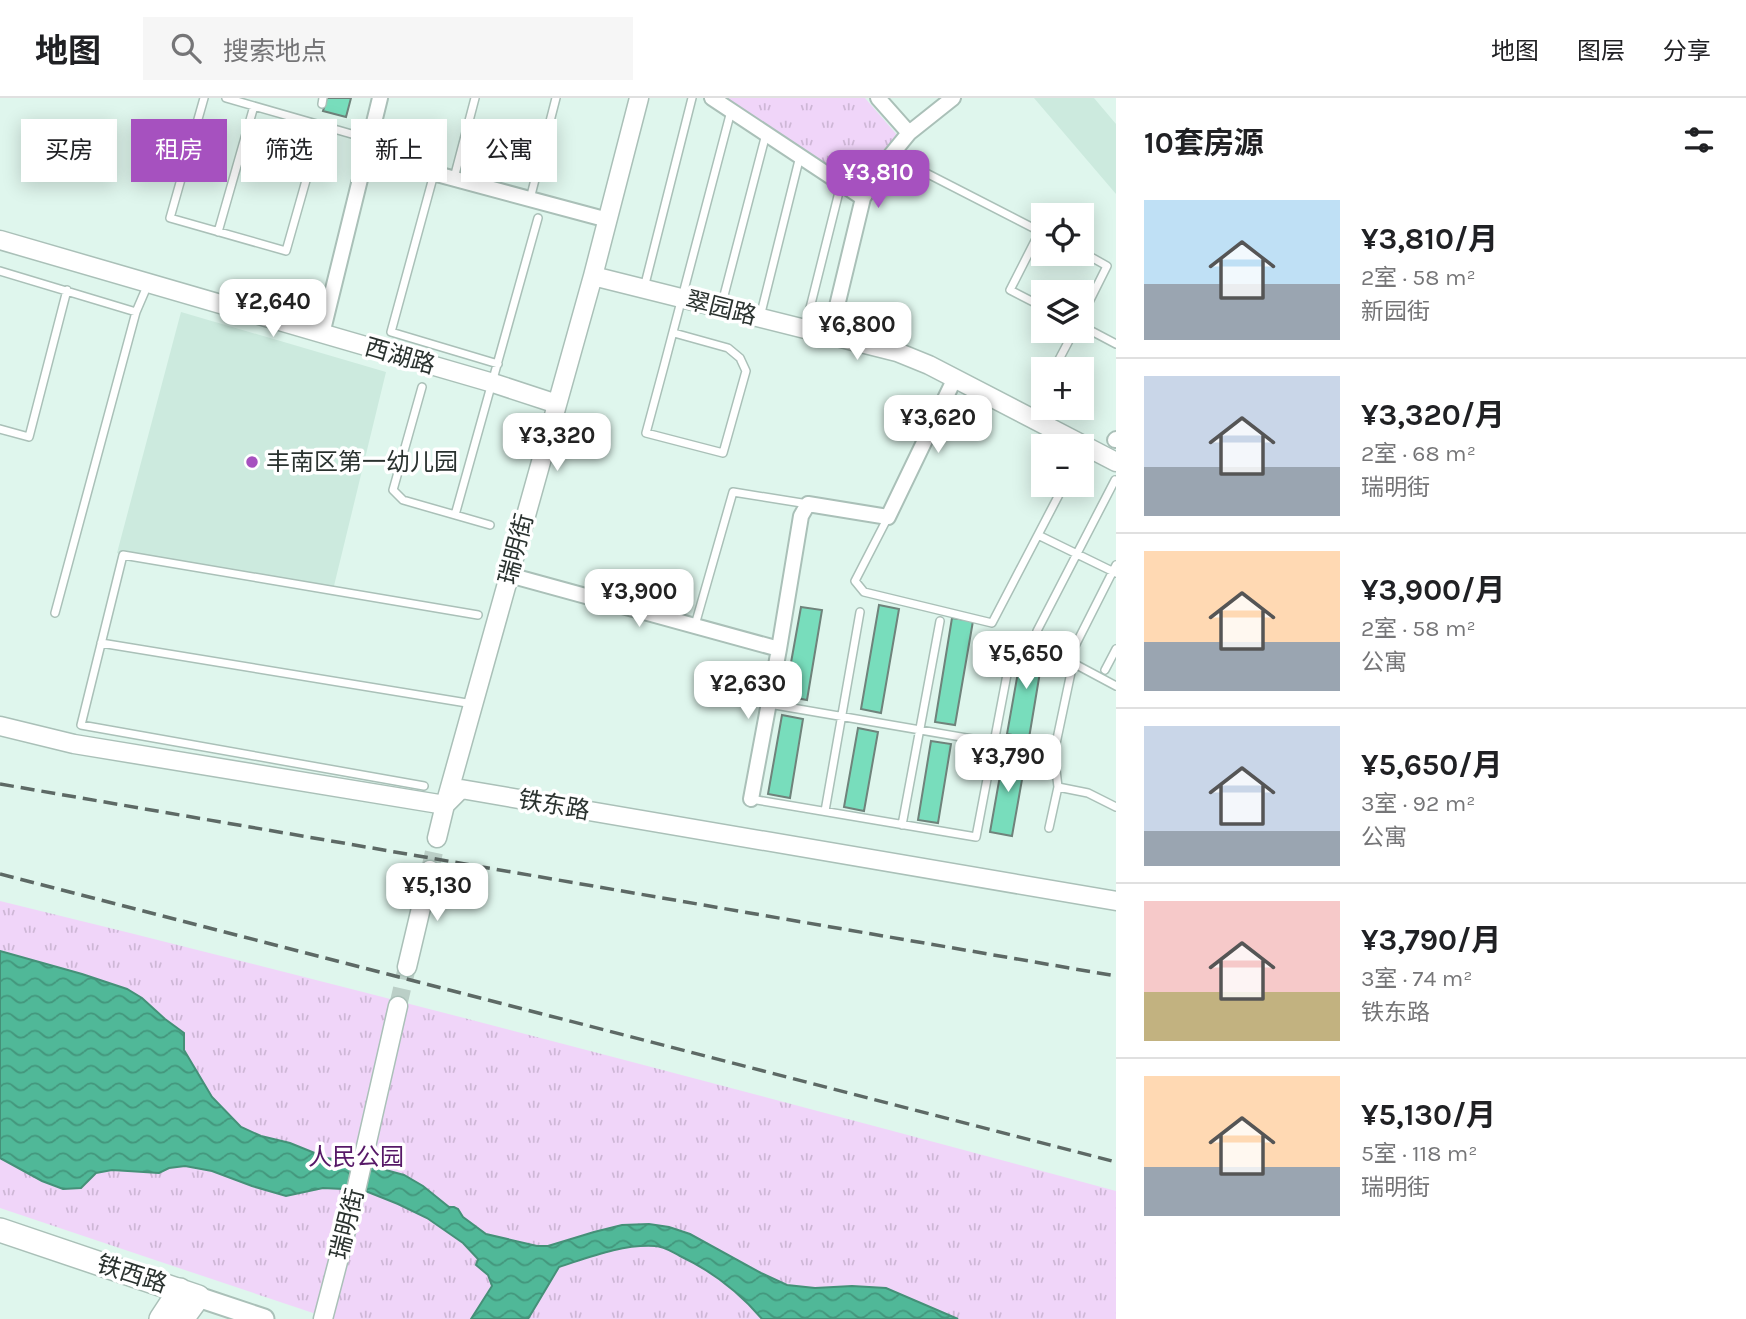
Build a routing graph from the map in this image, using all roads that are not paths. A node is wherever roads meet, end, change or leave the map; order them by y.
1 (204, 98) edge
2 (226, 98) edge
3 (380, 98) edge
4 (475, 98) edge
5 (556, 98) edge
6 (639, 98) edge
7 (692, 98) edge
8 (712, 98) edge
9 (878, 98) edge
10 (953, 98) edge
11 (254, 106) junction
12 (731, 111) junction
13 (303, 119) edge
14 (375, 119) edge
15 (909, 133) junction
16 (766, 134) junction
17 (891, 155) junction
18 (800, 156) junction
19 (447, 176) edge
20 (454, 178) junction
21 (306, 182) edge
22 (359, 182) edge
23 (432, 182) edge
24 (841, 184) junction
25 (863, 198) junction
26 (530, 199) junction
27 (538, 218) dead end
28 (608, 220) junction
29 (1031, 227) edge
30 (218, 232) junction
31 (0, 240) edge
32 (1031, 251) edge
33 (1094, 259) edge
34 (0, 271) edge
35 (593, 276) junction
36 (148, 283) junction
37 (643, 289) junction
38 (67, 290) junction
39 (1094, 292) edge
40 (683, 299) junction
41 (1031, 301) edge
42 (721, 308) junction
43 (136, 312) junction
44 (760, 317) junction
45 (805, 329) junction
46 (1094, 332) edge
47 (674, 333) junction
48 (322, 334) junction
49 (830, 335) junction
50 (1116, 344) edge
51 (498, 364) junction
52 (955, 378) junction
53 (493, 383) junction
54 (422, 387) dead end
55 (556, 404) junction
56 (0, 429) edge
57 (1056, 434) edge
58 (1094, 453) edge
59 (1116, 462) edge
60 (1115, 480) edge
61 (1058, 497) edge
62 (807, 505) junction
63 (455, 515) junction
64 (888, 517) junction
65 (490, 525) dead end
66 (1038, 535) junction
67 (1077, 554) junction
68 (1115, 570) edge
69 (509, 575) junction
70 (860, 612) dead end
71 (55, 613) dead end
72 (478, 615) dead end
73 (940, 621) dead end
74 (695, 626) junction
75 (1037, 631) dead end
76 (101, 643) junction
77 (1013, 643) dead end
78 (779, 649) junction
79 (1116, 649) edge
80 (1073, 650) dead end
81 (1105, 670) dead end
82 (1116, 686) edge
83 (473, 704) junction
84 (769, 704) junction
85 (842, 717) junction
86 (0, 726) edge
87 (919, 730) junction
88 (994, 743) junction
89 (1054, 753) junction
90 (424, 786) dead end
91 (1058, 787) junction
92 (751, 799) joint
93 (445, 805) junction
94 (1116, 807) edge
95 (825, 811) junction
96 (902, 825) junction
97 (1049, 828) dead end
98 (437, 838) tunnel mouth
99 (430, 870) tunnel mouth
100 (1116, 901) edge
101 (407, 967) tunnel mouth
102 (398, 1006) tunnel mouth
103 (0, 1230) edge
104 (0, 1245) edge
105 (181, 1306) edge
106 (222, 1319) edge
107 (264, 1319) edge
108 (323, 1319) edge

1 - 30 lane
2 - 11 lane
3 - 14 street
4 - 20 lane
5 - 26 lane
6 - 28 street, 瑞明街
7 - 37 lane
8 - 12 street
9 - 15 street
10 - 15 street
11 - 13 lane
11 - 30 lane
12 - 16 street
12 - 40 lane
15 - 17 street
16 - 18 street
16 - 42 lane
17 - 25 street
17 - 29 lane
18 - 24 street
18 - 44 lane
19 - 20 street
20 - 26 street
21 - 30 lane
22 - 48 street
23 - 51 lane
24 - 25 street
24 - 45 lane
25 - 49 street
26 - 28 street
27 - 51 lane
28 - 35 street, 瑞明街
31 - 36 street, 西湖路
32 - 41 lane
33 - 39 lane
34 - 38 lane
35 - 37 street, 翠园路
35 - 55 street, 瑞明街
36 - 43 lane
36 - 48 street, 西湖路
37 - 40 street, 翠园路
38 - 43 lane
38 - 56 lane
40 - 42 street, 翠园路
40 - 47 lane
42 - 44 street, 翠园路
43 - 71 lane
44 - 45 street, 翠园路
45 - 49 street, 翠园路
46 - 50 lane
47 - 47 lane
48 - 53 street, 西湖路
49 - 52 street, 翠园路
51 - 53 lane
52 - 57 street, 翠园路
52 - 64 street
53 - 55 street, 西湖路
53 - 63 lane
54 - 63 lane
55 - 69 street, 瑞明街
58 - 59 street, 翠园路
60 - 67 lane
61 - 66 lane
62 - 64 street
62 - 74 lane
62 - 78 street
63 - 65 lane
64 - 66 lane
66 - 67 lane
67 - 68 lane
67 - 75 lane
68 - 80 lane
69 - 74 street
69 - 83 street, 瑞明街
70 - 85 lane
72 - 76 lane
73 - 87 lane
74 - 78 street
76 - 83 lane
76 - 90 lane
77 - 88 lane
78 - 84 street
79 - 81 lane
82 - 89 lane
83 - 93 street, 瑞明街
84 - 85 lane
84 - 92 street
85 - 87 lane
85 - 95 lane
86 - 93 street
87 - 88 lane
87 - 96 lane
88 - 89 lane
88 - 96 lane
89 - 91 lane
91 - 94 lane
91 - 97 lane
92 - 95 lane
93 - 98 street, 瑞明街
93 - 100 street, 铁东路
95 - 96 lane
99 - 101 street
102 - 108 street, 瑞明街
103 - 105 highway, 铁西路
104 - 105 highway, 铁西路
105 - 106 main road, 铁西路
105 - 107 main road, 铁西路

